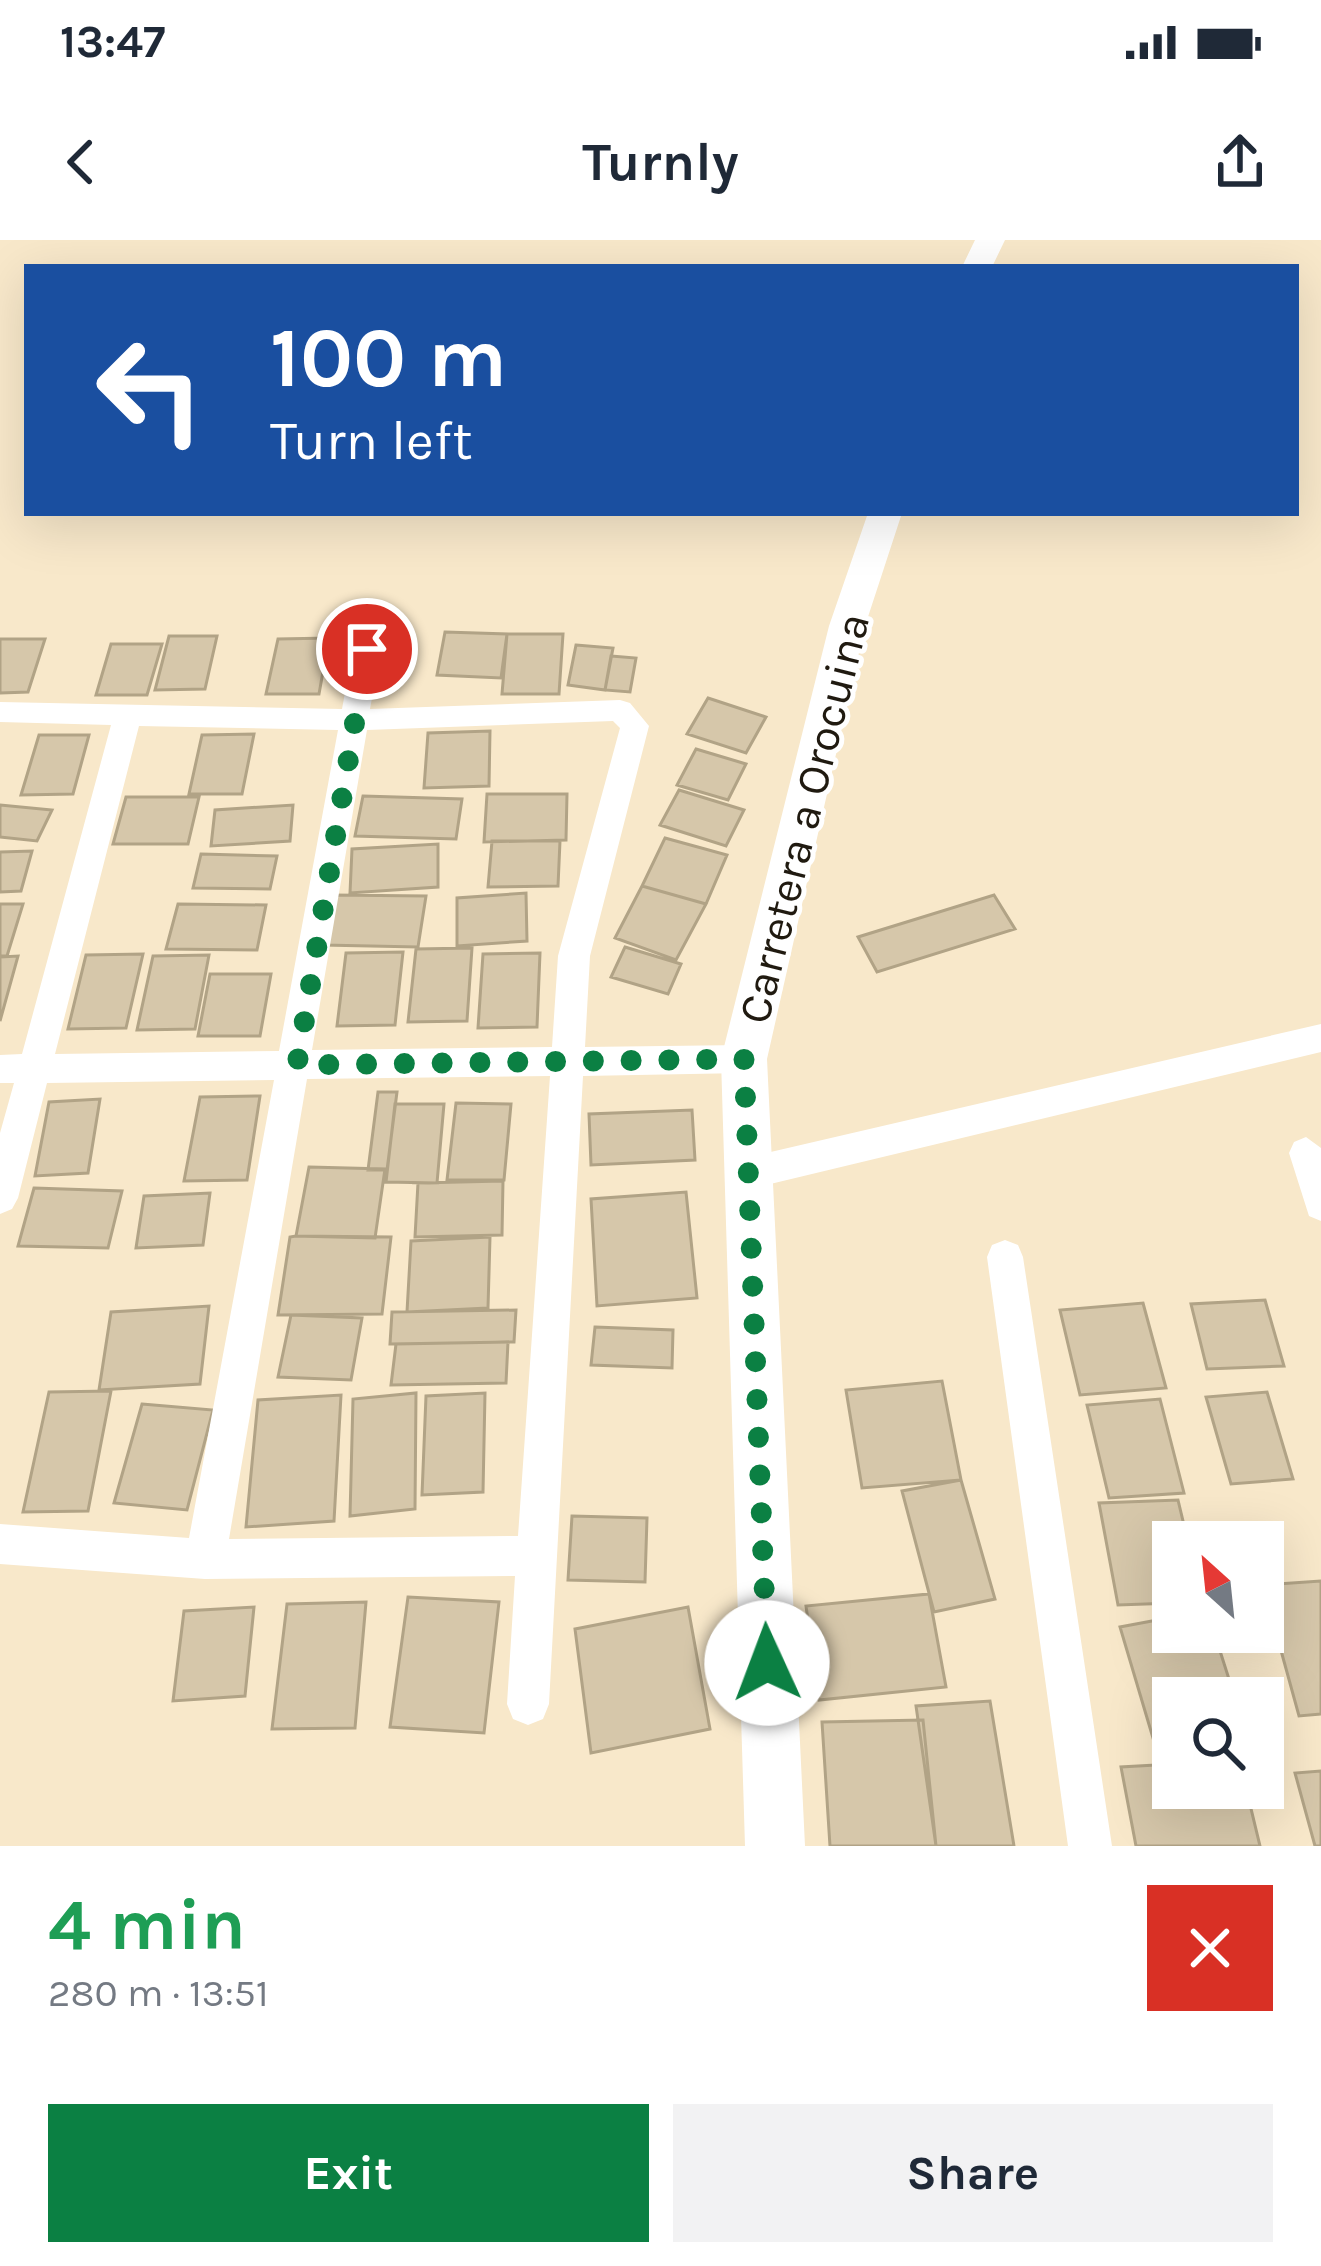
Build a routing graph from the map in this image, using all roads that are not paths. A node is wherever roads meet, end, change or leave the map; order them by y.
1 (885, 516) edge
2 (367, 649) dead end
3 (0, 712) edge
4 (128, 715) junction
5 (356, 720) junction
6 (1321, 1038) edge
7 (744, 1059) junction
8 (570, 1061) junction
9 (297, 1065) junction
10 (36, 1068) junction
11 (0, 1069) edge
12 (1306, 1153) dead end
13 (745, 1174) junction
14 (0, 1198) edge
15 (1321, 1205) edge
16 (1005, 1257) dead end
17 (0, 1544) edge
18 (537, 1556) junction
19 (206, 1558) junction
20 (528, 1704) dead end
21 (775, 1846) edge
22 (1090, 1846) edge

1 - 7 main road, Carretera a Orocuina
2 - 5 street
3 - 4 street
4 - 5 street
4 - 10 street
5 - 8 street
5 - 9 street
6 - 13 street
7 - 8 street
7 - 13 main road, Carretera a Orocuina
8 - 9 street
8 - 18 street
9 - 10 street
9 - 19 street
10 - 11 street
10 - 14 street
12 - 15 street
13 - 21 main road, Carretera a Orocuina
16 - 22 street
17 - 19 street
18 - 19 street
18 - 20 street

